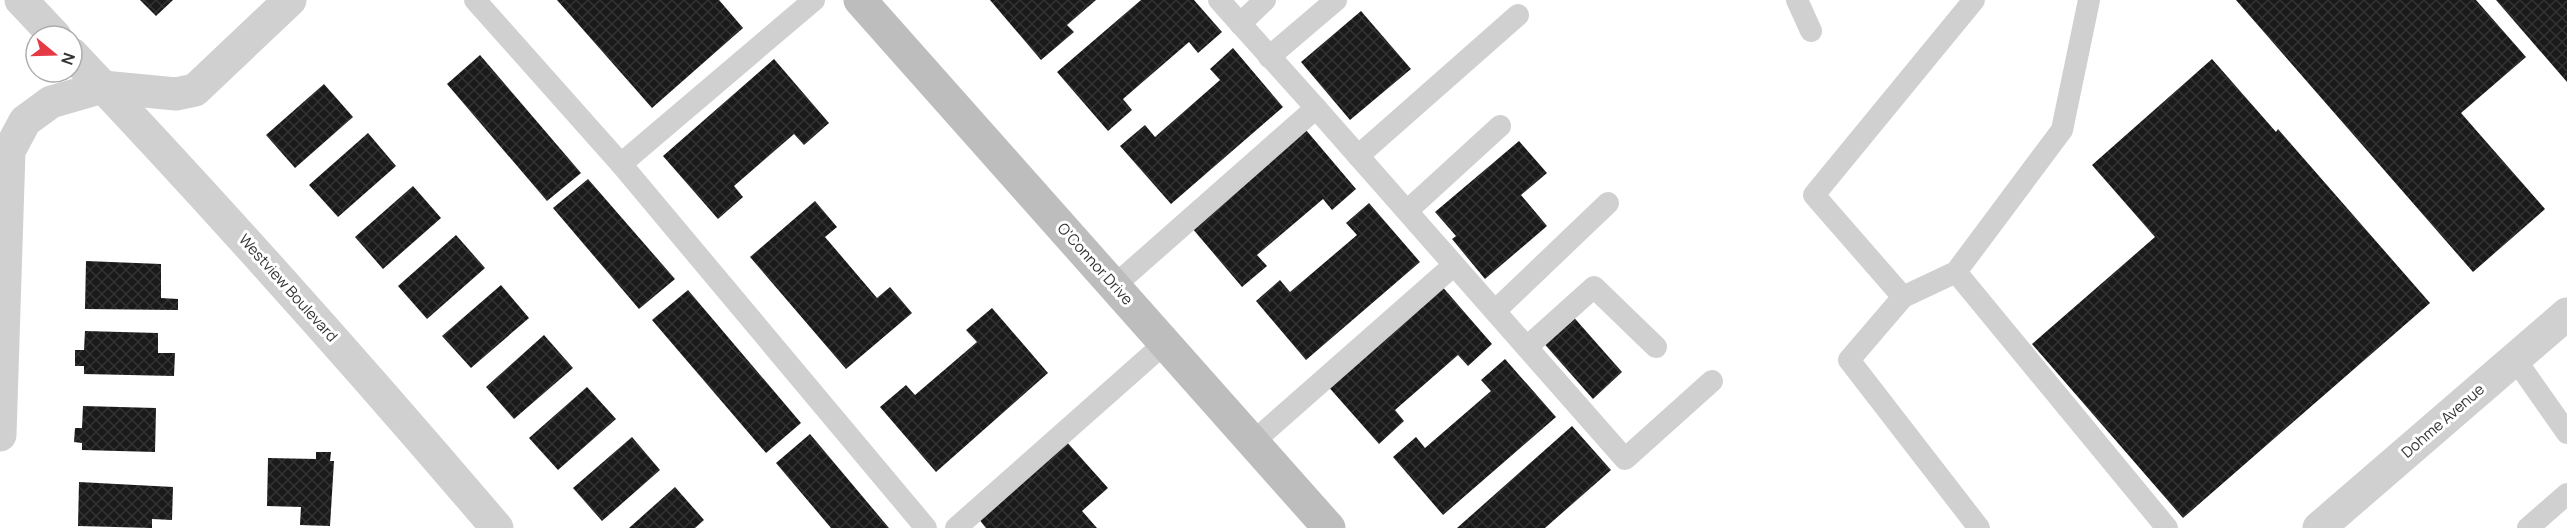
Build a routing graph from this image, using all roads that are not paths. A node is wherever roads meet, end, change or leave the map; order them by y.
1 (21, 0) edge
2 (290, 0) edge
3 (475, 0) edge
4 (814, 0) edge
5 (860, 0) edge
6 (1219, 0) edge
7 (1265, 0) edge
8 (1335, 0) edge
9 (1797, 0) edge
10 (1974, 0) edge
11 (2089, 0) edge
12 (1518, 15) dead end
13 (44, 24) edge
14 (1240, 24) junction
15 (1811, 31) dead end
16 (1269, 57) junction
17 (84, 67) edge
18 (103, 87) junction
19 (1316, 108) junction
20 (1500, 126) dead end
21 (1358, 156) junction
22 (621, 164) junction
23 (1608, 203) dead end
24 (1407, 211) junction
25 (1454, 265) junction
26 (1956, 272) junction
27 (1114, 286) junction
28 (1903, 297) junction
29 (1495, 311) junction
30 (2567, 314) edge
31 (1165, 343) junction
32 (1527, 347) junction
33 (1656, 347) dead end
34 (2516, 359) junction
35 (1712, 381) dead end
36 (2567, 434) edge
37 (0, 435) edge
38 (1253, 442) junction
39 (2567, 494) edge
40 (497, 528) edge
41 (926, 528) edge
42 (956, 528) edge
43 (1329, 528) edge
44 (1979, 528) edge
45 (2168, 528) edge
46 (2319, 528) edge
47 (2528, 528) edge

1 - 13 street
2 - 18 street
3 - 22 lane
4 - 22 lane
5 - 27 main road, O'Connor Drive
6 - 14 lane
7 - 14 lane
8 - 16 lane
9 - 15 lane
10 - 28 lane
11 - 26 lane
12 - 21 lane
14 - 16 lane
16 - 19 lane
17 - 18 street, Westview Boulevard
18 - 37 street
18 - 40 street, Westview Boulevard
19 - 21 lane
19 - 27 lane
20 - 24 lane
21 - 24 lane
22 - 41 lane
23 - 29 lane
24 - 25 lane
25 - 29 lane
25 - 38 lane
26 - 28 lane
26 - 45 lane
27 - 31 main road, O'Connor Drive
28 - 44 lane
29 - 32 lane
30 - 34 street, Dohme Avenue
31 - 38 main road, O'Connor Drive
31 - 42 lane
32 - 33 lane
32 - 35 lane
34 - 36 lane
34 - 46 street, Dohme Avenue
38 - 43 main road, O'Connor Drive
39 - 47 lane

